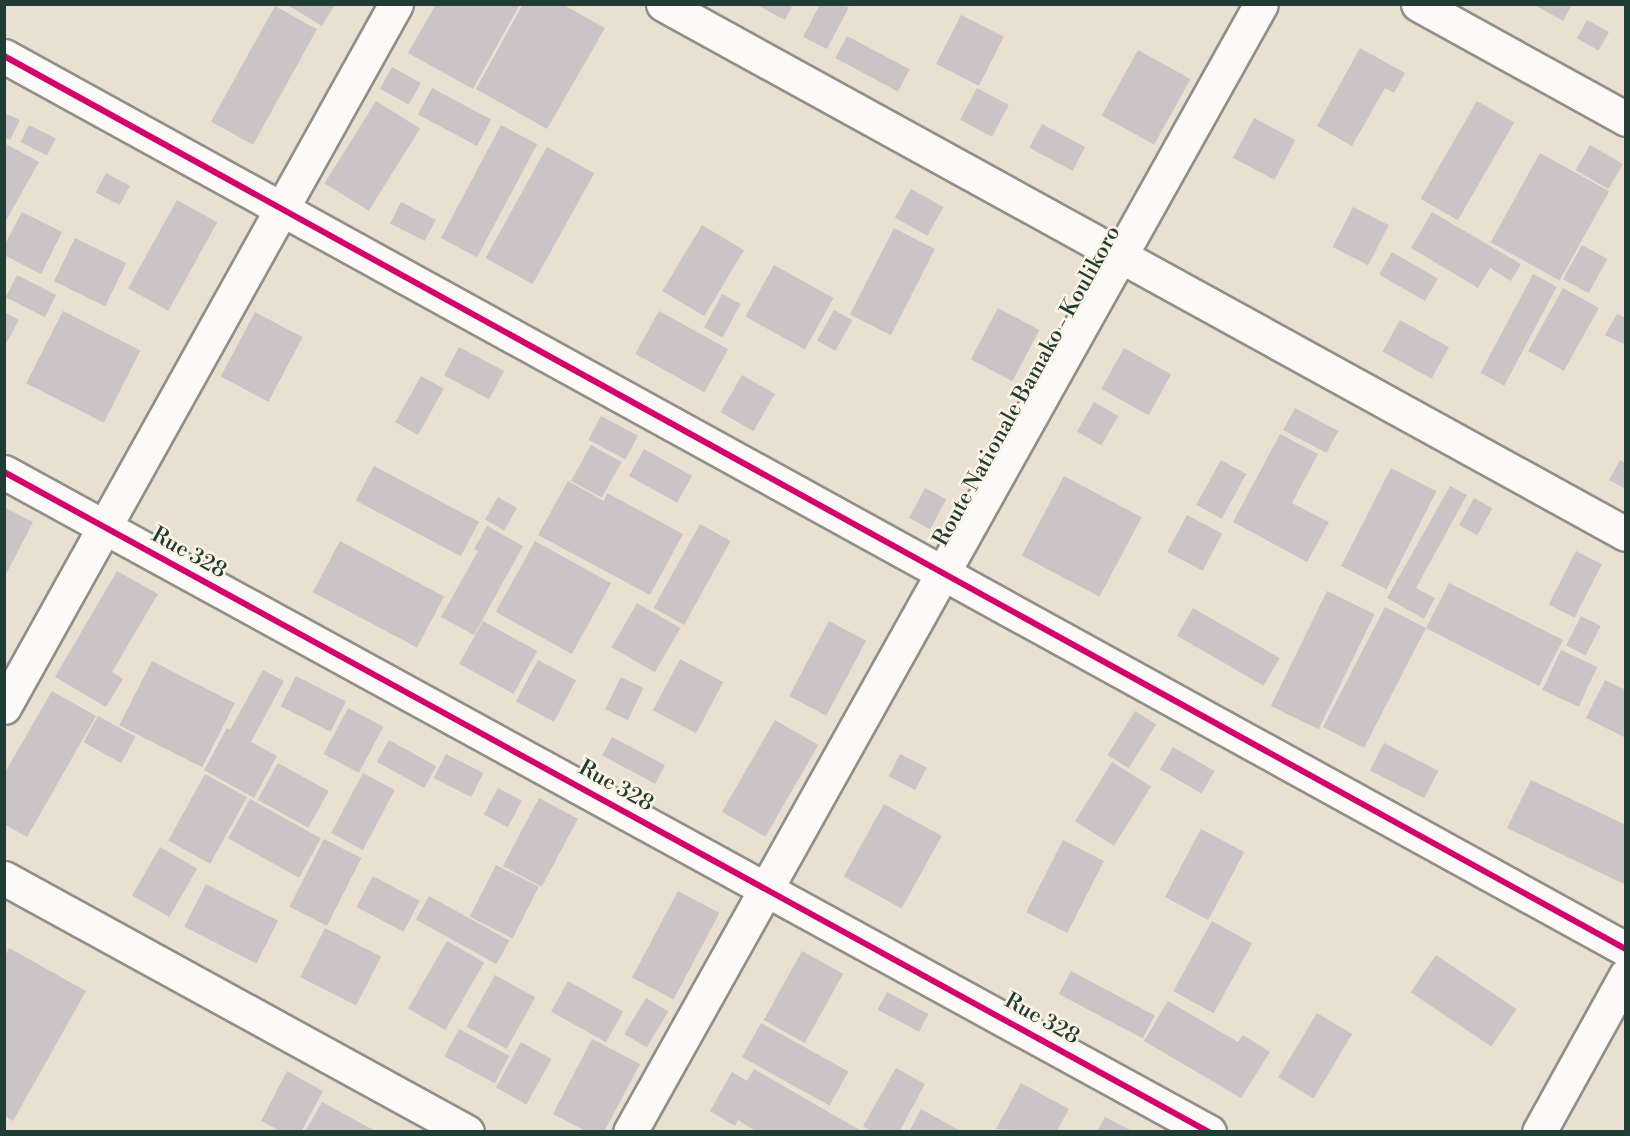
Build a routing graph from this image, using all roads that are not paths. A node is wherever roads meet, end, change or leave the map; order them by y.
1 (396, 4) edge
2 (663, 4) edge
3 (1261, 4) edge
4 (1418, 4) edge
5 (4, 56) edge
6 (1626, 119) edge
7 (281, 209) junction
8 (1120, 256) junction
9 (4, 472) edge
10 (104, 527) junction
11 (1626, 534) edge
12 (943, 573) junction
13 (4, 707) edge
14 (4, 878) edge
15 (766, 889) junction
16 (1626, 949) edge
17 (1626, 975) edge
18 (466, 1131) edge
19 (630, 1131) edge
20 (1209, 1131) edge
21 (1539, 1131) edge

1 - 7 street
2 - 8 street
3 - 8 street, Route Nationale Bamako - Koulikoro
4 - 6 street
5 - 7 street
7 - 10 street
7 - 12 street
8 - 11 street
8 - 12 street, Route Nationale Bamako - Koulikoro
9 - 10 street, Rue 328
10 - 13 street
10 - 15 street, Rue 328
12 - 15 street, Route Nationale Bamako - Koulikoro
12 - 16 street
14 - 18 street
15 - 19 street, Route Nationale Bamako - Koulikoro
15 - 20 street, Rue 328
17 - 21 street

